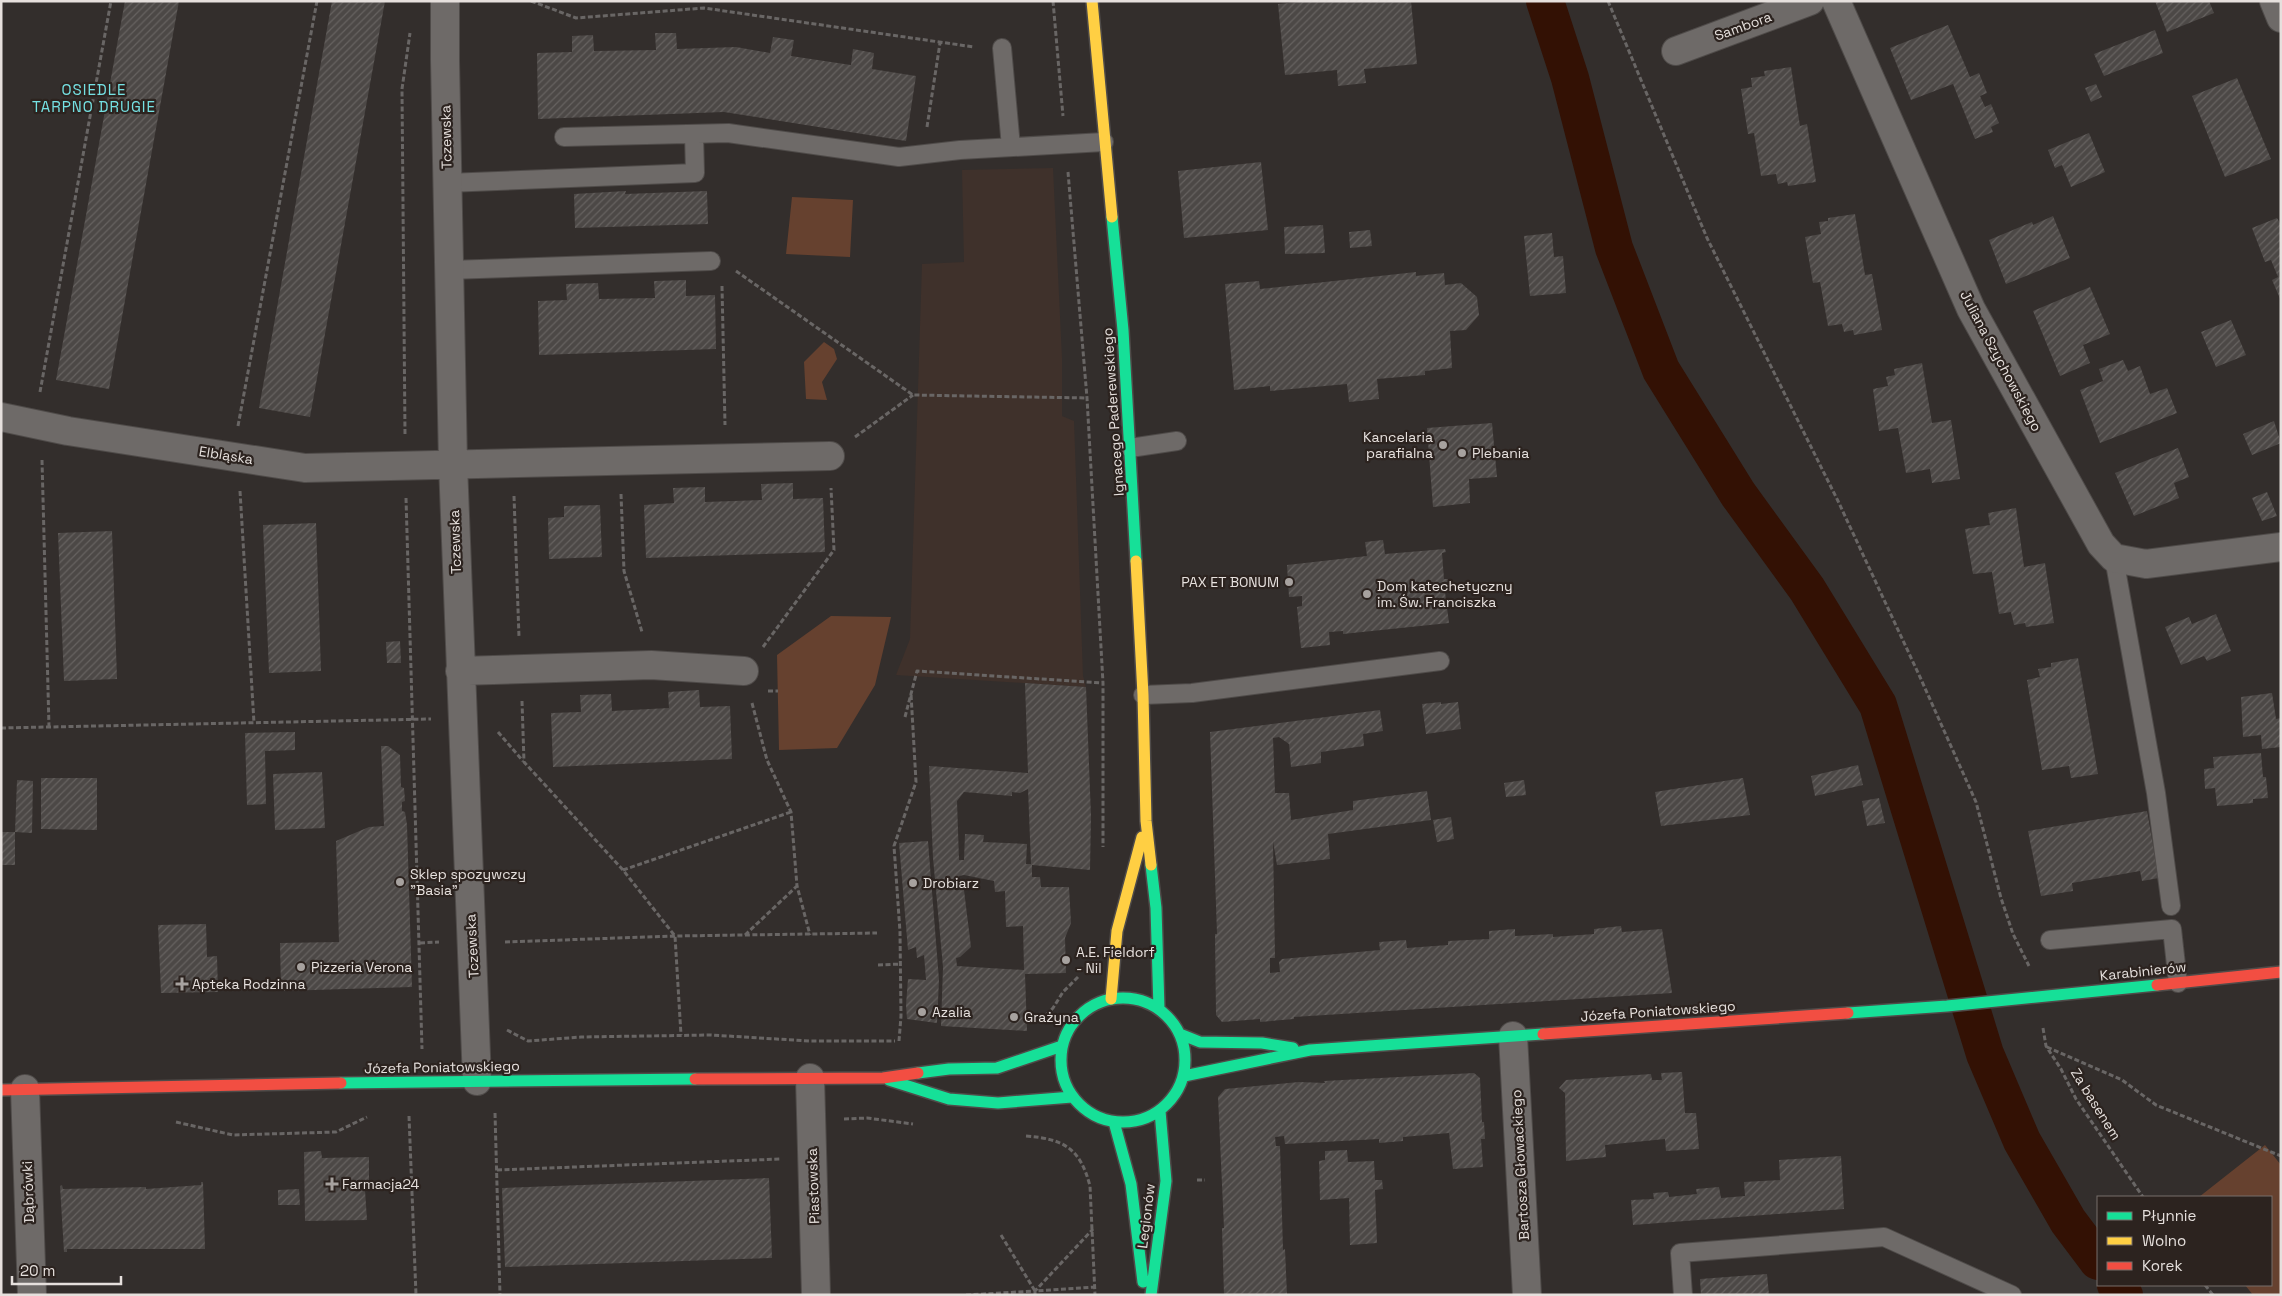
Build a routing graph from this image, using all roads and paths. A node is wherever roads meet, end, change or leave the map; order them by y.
1 (111, 1) edge
2 (317, 1) edge
3 (445, 1) edge
4 (531, 1) edge
5 (1053, 1) edge
6 (1092, 1) edge
7 (1608, 1) edge
8 (1810, 1) edge
9 (1836, 1) edge
10 (2274, 1) edge
11 (2281, 18) edge
12 (410, 30) dead end
13 (940, 43) junction
14 (1002, 48) joint
15 (1676, 51) dead end
16 (694, 134) junction
17 (564, 137) dead end
18 (1104, 142) junction
19 (1065, 143) junction
20 (1011, 147) junction
21 (924, 154) junction
22 (447, 183) junction
23 (716, 261) junction
24 (449, 270) junction
25 (913, 395) junction
26 (1086, 398) junction
27 (1, 417) edge
28 (34, 424) junction
29 (1177, 441) dead end
30 (1130, 448) junction
31 (233, 456) junction
32 (830, 456) junction
33 (726, 458) junction
34 (42, 459) dead end
35 (620, 460) junction
36 (512, 463) junction
37 (453, 464) junction
38 (406, 466) junction
39 (249, 489) dead end
40 (397, 497) dead end
41 (406, 497) junction
42 (2281, 547) edge
43 (2114, 558) junction
44 (1440, 661) dead end
45 (651, 665) junction
46 (521, 669) junction
47 (460, 671) junction
48 (744, 671) junction
49 (1103, 683) junction
50 (911, 694) junction
51 (1143, 695) junction
52 (905, 717) dead end
53 (462, 718) junction
54 (414, 719) junction
55 (254, 723) junction
56 (49, 727) junction
57 (1, 728) edge
58 (524, 762) junction
59 (791, 812) junction
60 (1146, 822) junction
61 (1104, 848) dead end
62 (623, 870) junction
63 (797, 886) junction
64 (2170, 906) dead end
65 (877, 933) dead end
66 (810, 935) junction
67 (676, 936) junction
68 (745, 936) junction
69 (2050, 940) dead end
70 (505, 951) dead end
71 (901, 964) junction
72 (878, 965) dead end
73 (2031, 970) dead end
74 (2281, 972) edge
75 (1081, 973) dead end
76 (2178, 983) junction
77 (1111, 999) junction
78 (2009, 1000) joint
79 (1159, 1009) junction
80 (1041, 1020) dead end
81 (509, 1022) dead end
82 (2042, 1023) dead end
83 (509, 1030) junction
84 (474, 1033) junction
85 (1180, 1034) junction
86 (681, 1035) junction
87 (1513, 1036) junction
88 (1062, 1046) junction
89 (2046, 1046) junction
90 (430, 1050) dead end
91 (1310, 1050) junction
92 (1184, 1076) junction
93 (810, 1078) junction
94 (883, 1078) junction
95 (477, 1082) junction
96 (13, 1089) edge
97 (1072, 1097) junction
98 (495, 1111) dead end
99 (1160, 1111) junction
100 (371, 1114) dead end
101 (415, 1114) dead end
102 (1114, 1122) junction
103 (233, 1135) dead end
104 (1017, 1135) dead end
105 (2281, 1156) edge
106 (790, 1159) dead end
107 (497, 1170) junction
108 (2143, 1196) edge
109 (1092, 1229) junction
110 (1000, 1235) dead end
111 (1095, 1287) junction
112 (1035, 1293) edge
113 (32, 1295) edge
114 (416, 1295) edge
115 (500, 1295) edge
116 (816, 1295) edge
117 (966, 1295) edge
118 (1096, 1295) edge
119 (1145, 1295) edge
120 (1151, 1295) edge
121 (1526, 1295) edge
122 (1683, 1295) edge
123 (2012, 1295) edge

1 - 28 path
2 - 31 path
3 - 22 street, Tczewska
4 - 13 path
5 - 19 path
6 - 18 main road, Ignacego Paderewskiego
7 - 73 path
8 - 15 street, Sambora
9 - 43 street, Juliana Szychowskiego
10 - 11 street
12 - 38 path
13 - 14 path
13 - 21 path
14 - 20 lane
16 - 17 lane
16 - 21 lane
16 - 22 lane
18 - 19 lane
18 - 30 main road, Ignacego Paderewskiego
19 - 20 lane
19 - 26 path
20 - 21 lane
22 - 24 street, Tczewska
23 - 24 lane
23 - 25 path
23 - 33 path
24 - 37 street, Tczewska
25 - 26 path
25 - 32 path
26 - 49 path
27 - 28 street, Elbląska
28 - 31 street, Elbląska
29 - 30 lane
30 - 51 main road, Ignacego Paderewskiego
31 - 38 street, Elbląska
32 - 33 street, Elbląska
32 - 48 path
33 - 35 street, Elbląska
34 - 56 path
35 - 36 street, Elbląska
35 - 45 path
36 - 37 street, Elbląska
36 - 46 path
37 - 38 street, Elbląska
37 - 47 street, Tczewska
38 - 41 path
39 - 55 path
40 - 41 path
41 - 54 path
42 - 43 street
43 - 64 lane
44 - 51 lane
45 - 46 street
45 - 48 street
46 - 47 street
46 - 58 path
47 - 53 street, Tczewska
48 - 59 path
49 - 50 path
49 - 61 path
50 - 52 path
50 - 71 path
51 - 60 main road, Ignacego Paderewskiego
53 - 54 path
53 - 58 path
53 - 84 street, Tczewska
54 - 55 path
54 - 90 path
55 - 56 path
56 - 57 path
58 - 62 path
59 - 62 path
59 - 63 path
60 - 77 main road, Ignacego Paderewskiego
60 - 79 main road, Ignacego Paderewskiego
62 - 67 path
63 - 66 path
63 - 68 path
65 - 66 path
66 - 68 path
67 - 68 path
67 - 70 path
67 - 86 path
69 - 76 lane
71 - 72 path
71 - 86 path
74 - 76 main road, Karabinierów
75 - 80 path
76 - 78 main road, Karabinierów
77 - 79 main road
77 - 88 main road
78 - 87 main road, Józefa Poniatowskiego
79 - 85 main road
81 - 83 path
82 - 89 path, Za basenem
83 - 84 path
83 - 86 path
84 - 95 street, Tczewska
85 - 91 main road, Józefa Poniatowskiego
85 - 92 main road
87 - 91 main road, Józefa Poniatowskiego
87 - 121 street, Bartosza Głowackiego
88 - 94 main road, Józefa Poniatowskiego
88 - 97 main road
89 - 105 path
89 - 108 path, Za basenem
91 - 92 main road, Józefa Poniatowskiego
92 - 99 main road
93 - 94 main road, Józefa Poniatowskiego
93 - 95 main road, Józefa Poniatowskiego
93 - 116 street, Piastowska
94 - 97 main road, Józefa Poniatowskiego
95 - 96 main road, Józefa Poniatowskiego
96 - 113 street, Dąbrówki
97 - 102 main road
98 - 107 path
99 - 102 main road
99 - 120 main road, Legionów
100 - 103 path
101 - 114 path
102 - 119 main road, Legionów
104 - 109 path
106 - 107 path
107 - 115 path
109 - 111 path
109 - 112 path
110 - 112 path
111 - 112 path
111 - 118 path
112 - 117 path
122 - 123 lane

